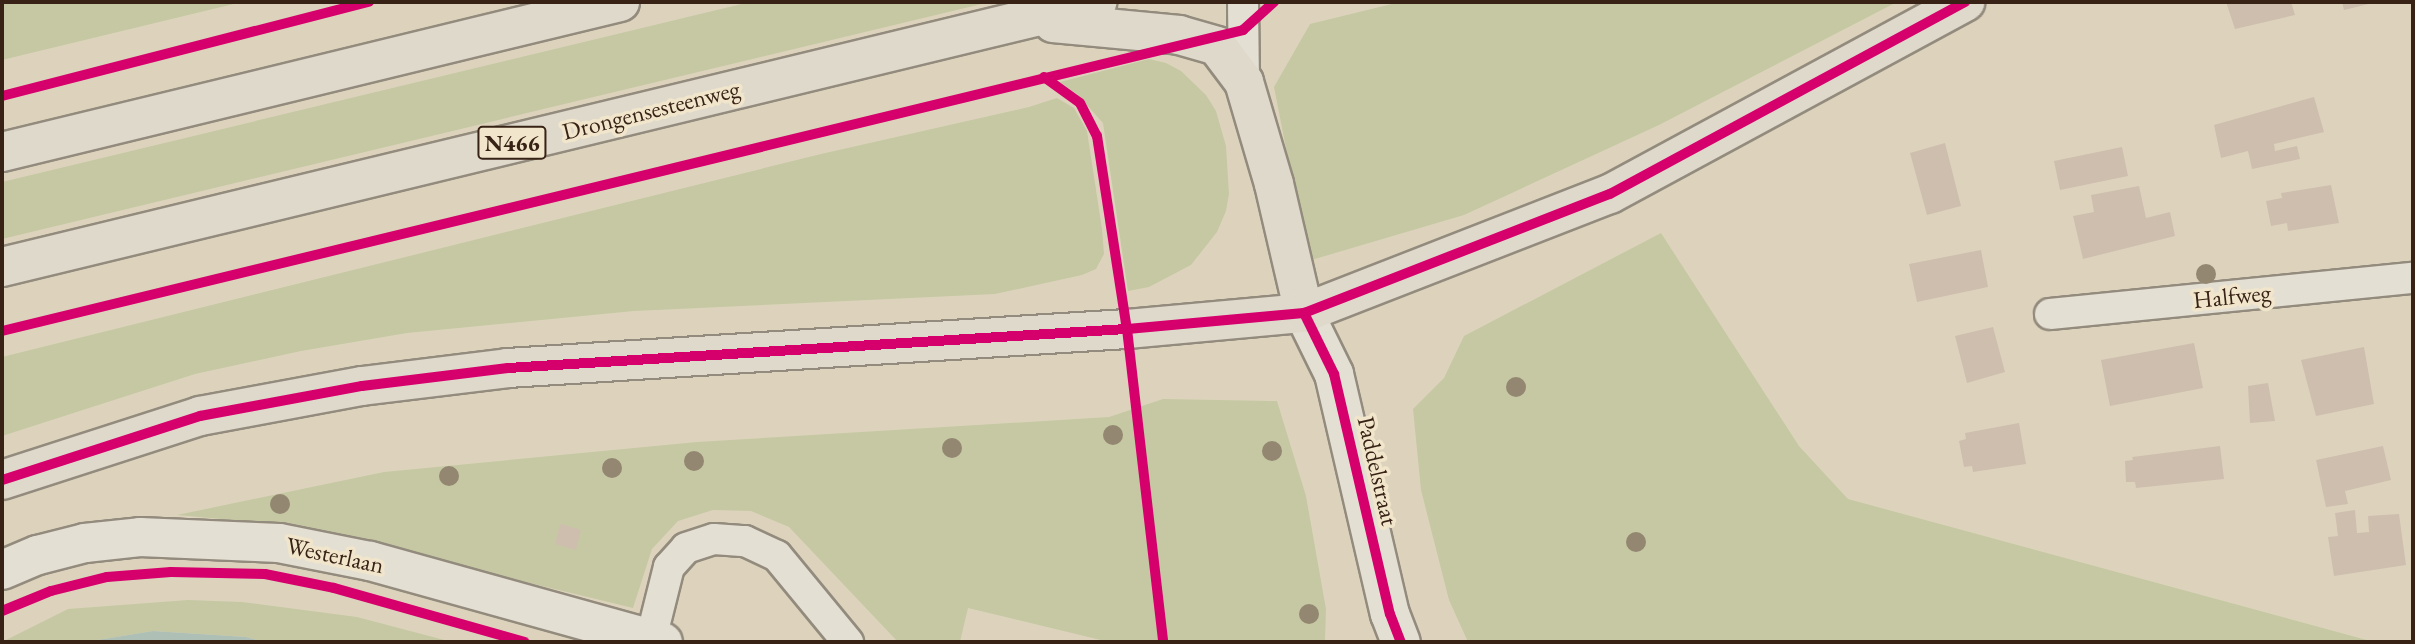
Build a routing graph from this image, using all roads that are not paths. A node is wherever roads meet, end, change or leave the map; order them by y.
1 (620, 2) edge
2 (1097, 2) edge
3 (1243, 2) edge
4 (1965, 2) edge
5 (1023, 20) junction
6 (1244, 82) junction
7 (2, 152) edge
8 (2, 267) edge
9 (2413, 278) edge
10 (1304, 313) junction
11 (2050, 314) dead end
12 (2, 480) edge
13 (2, 570) edge
14 (1389, 633) edge
15 (657, 641) edge
16 (848, 642) edge

1 - 7 highway
2 - 5 highway, Drongensesteenweg / N466
3 - 6 lane
4 - 10 highway
5 - 6 highway
5 - 8 highway, Drongensesteenweg / N466
6 - 10 highway
9 - 11 lane, Halfweg
10 - 12 highway
10 - 14 street, Paddelstraat
13 - 15 street, Westerlaan
15 - 16 lane

